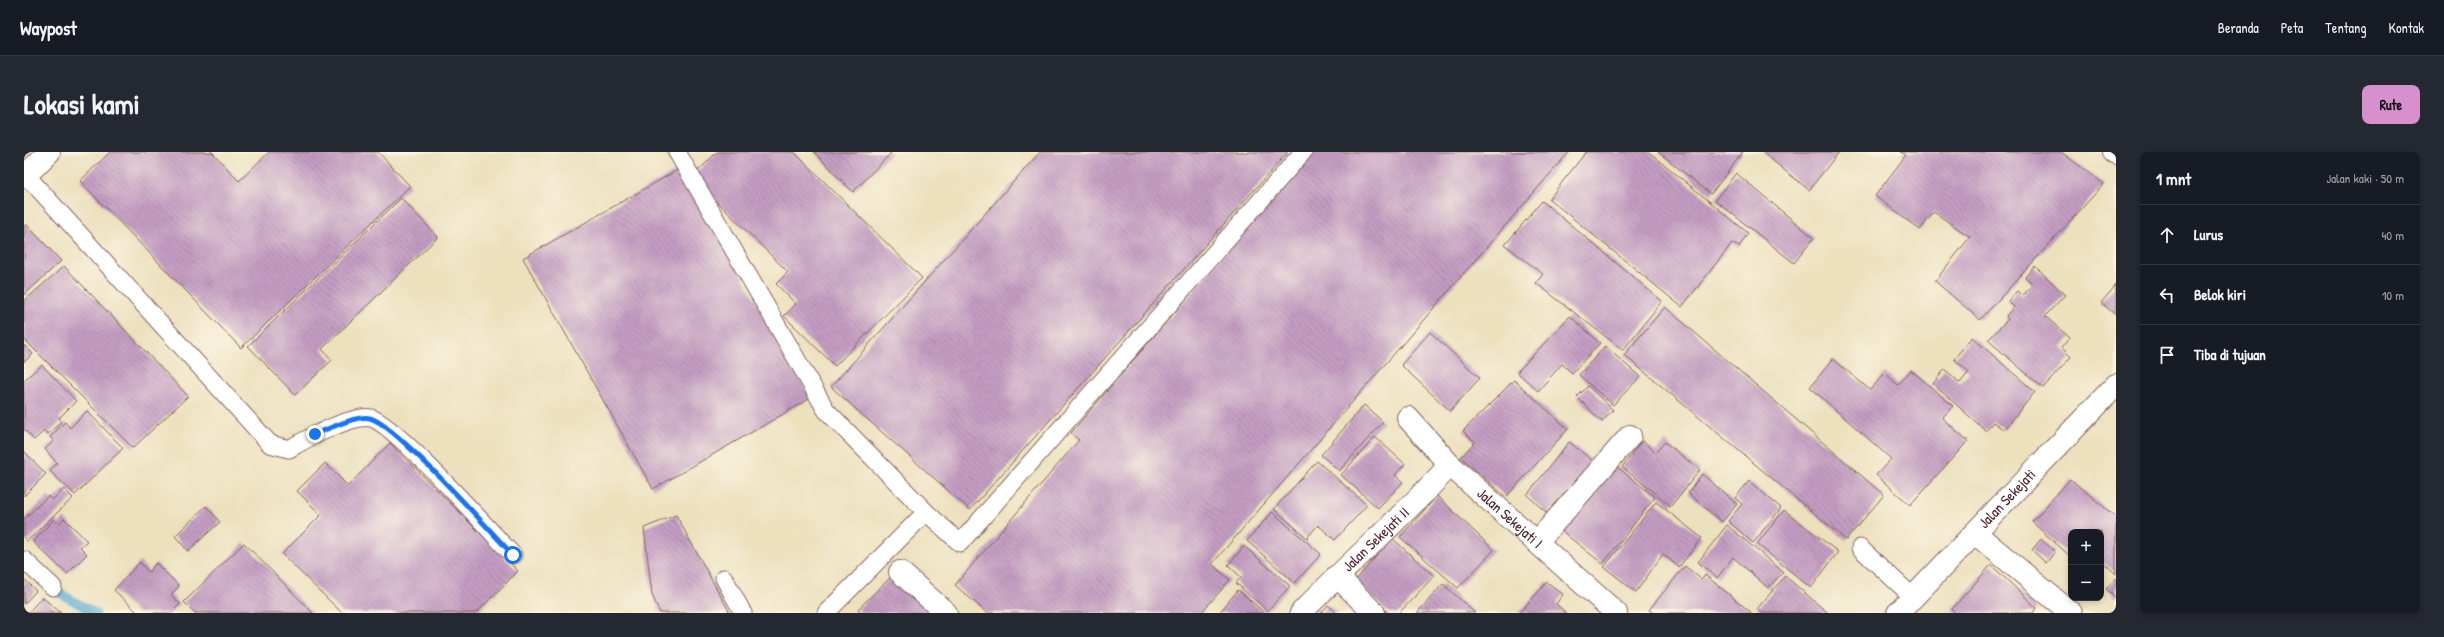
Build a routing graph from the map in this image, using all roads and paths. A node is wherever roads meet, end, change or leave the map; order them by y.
1 (48, 152) edge
2 (677, 152) edge
3 (1303, 152) edge
4 (25, 176) edge
5 (2116, 385) edge
6 (1408, 418) dead end
7 (1630, 436) dead end
8 (1450, 465) junction
9 (926, 512) junction
10 (1975, 533) junction
11 (1536, 542) junction
12 (1860, 548) dead end
13 (513, 555) dead end
14 (24, 560) edge
15 (900, 572) dead end
16 (1336, 576) junction
17 (724, 578) dead end
18 (53, 587) dead end
19 (1913, 598) junction
20 (742, 613) edge
21 (826, 613) edge
22 (946, 613) edge
23 (1301, 613) edge
24 (1374, 613) edge
25 (1616, 613) edge
26 (1898, 613) edge
27 (2070, 613) edge

1 - 4 street
2 - 9 lane
3 - 9 lane
4 - 13 lane
5 - 10 street, Jalan Sekejati
6 - 8 street, Jalan Sekejati I
7 - 11 street
8 - 11 street, Jalan Sekejati I
8 - 16 street, Jalan Sekejati II
9 - 21 lane
10 - 19 street, Jalan Sekejati
10 - 27 street
11 - 25 street, Jalan Sekejati I
12 - 19 lane
14 - 18 lane
15 - 22 street
16 - 23 street, Jalan Sekejati II
16 - 24 street
17 - 20 lane
19 - 26 street, Jalan Sekejati

